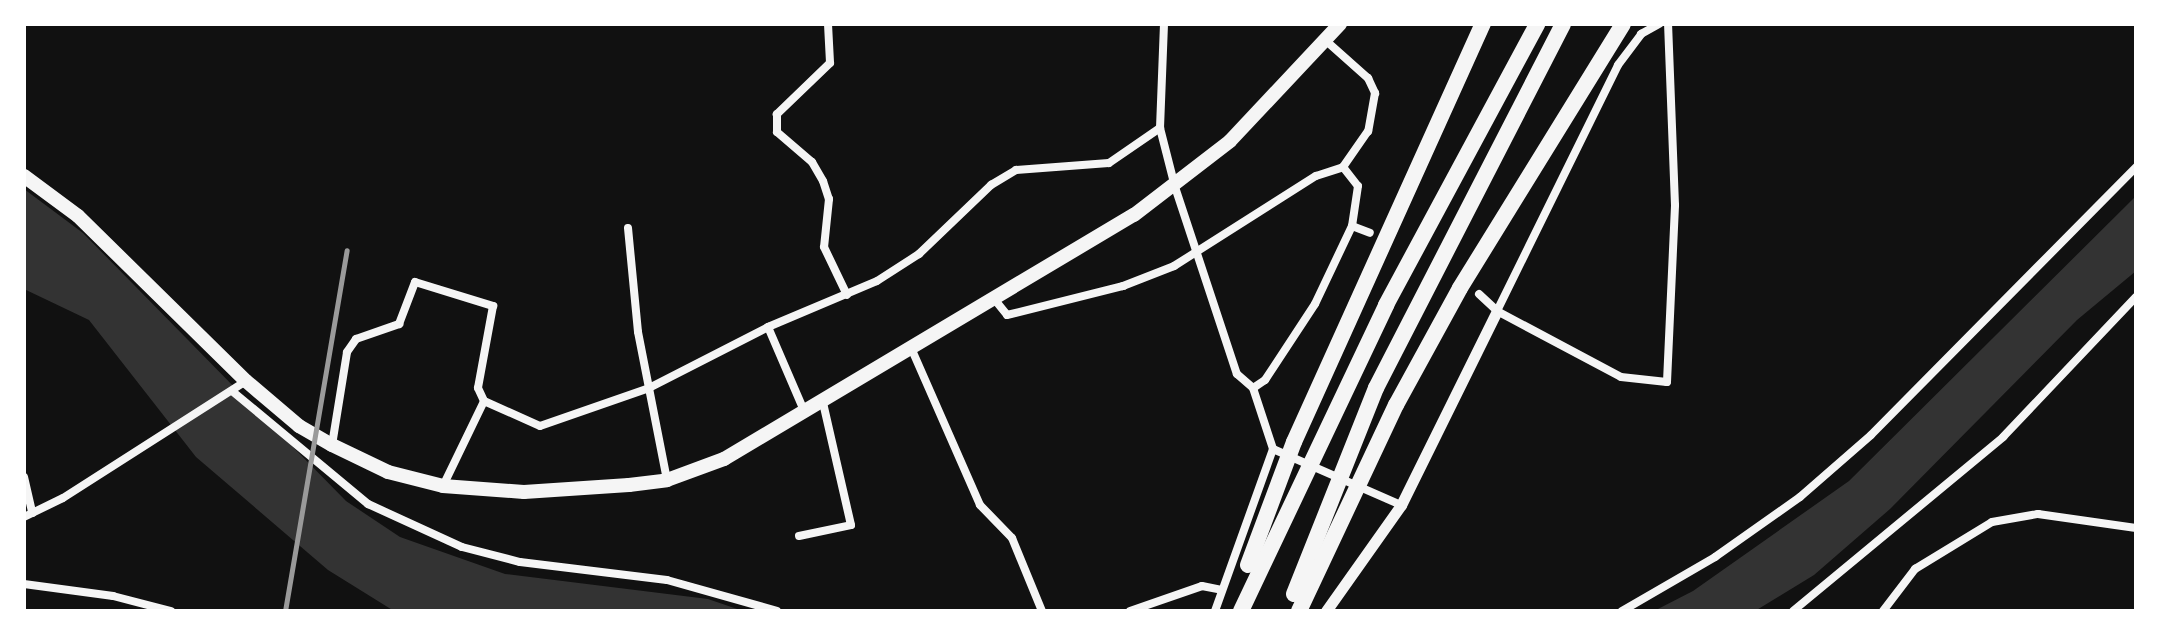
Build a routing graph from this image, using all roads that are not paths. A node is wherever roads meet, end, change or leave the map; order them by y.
1 (828, 24) edge
2 (1164, 24) edge
3 (1340, 24) edge
4 (1483, 24) edge
5 (1563, 24) edge
6 (1623, 24) edge
7 (1659, 24) edge
8 (1668, 24) edge
9 (1533, 31) edge
10 (1324, 39) junction
11 (1160, 128) junction
12 (1343, 167) junction
13 (2136, 167) edge
14 (24, 176) edge
15 (1175, 187) junction
16 (1352, 226) junction
17 (628, 228) dead end
18 (1370, 233) dead end
19 (1196, 256) junction
20 (1479, 294) dead end
21 (847, 295) junction
22 (2136, 297) edge
23 (995, 300) junction
24 (1497, 311) junction
25 (768, 327) junction
26 (912, 350) junction
27 (246, 381) junction
28 (649, 388) junction
29 (1253, 388) junction
30 (231, 392) junction
31 (484, 401) junction
32 (823, 403) junction
33 (805, 413) junction
34 (332, 445) junction
35 (1273, 449) junction
36 (24, 477) edge
37 (667, 480) junction
38 (443, 486) junction
39 (1401, 505) junction
40 (28, 515) edge
41 (2136, 528) edge
42 (799, 536) dead end
43 (24, 584) edge
44 (1222, 590) junction
45 (171, 611) edge
46 (777, 611) edge
47 (1042, 611) edge
48 (1130, 611) edge
49 (1215, 611) edge
50 (1232, 611) edge
51 (1241, 611) edge
52 (1289, 611) edge
53 (1299, 611) edge
54 (1326, 611) edge
55 (1622, 611) edge
56 (1793, 611) edge
57 (1883, 611) edge

1 - 21 street
2 - 11 street
3 - 10 main road
4 - 50 highway
5 - 52 highway
6 - 53 highway
7 - 24 street
8 - 24 street
9 - 51 highway
10 - 12 street
10 - 15 main road
11 - 15 street
11 - 21 street
12 - 16 street
12 - 19 street
13 - 55 street
14 - 27 main road
15 - 19 street
15 - 23 main road
16 - 18 street
16 - 29 street
17 - 28 street
19 - 23 street
19 - 29 street
20 - 24 street
21 - 25 street
22 - 56 street
23 - 26 main road
24 - 39 street
25 - 28 street
25 - 33 street
26 - 32 main road
26 - 47 street
27 - 30 street
27 - 34 main road
28 - 31 street
28 - 37 street
29 - 35 street
30 - 40 street
30 - 46 street
31 - 34 street
31 - 38 street
32 - 33 main road
32 - 42 street
33 - 37 main road
34 - 38 main road
35 - 39 street
35 - 44 street
36 - 40 street
37 - 38 main road
39 - 54 street
41 - 57 street
43 - 45 street
44 - 48 street
44 - 49 street

